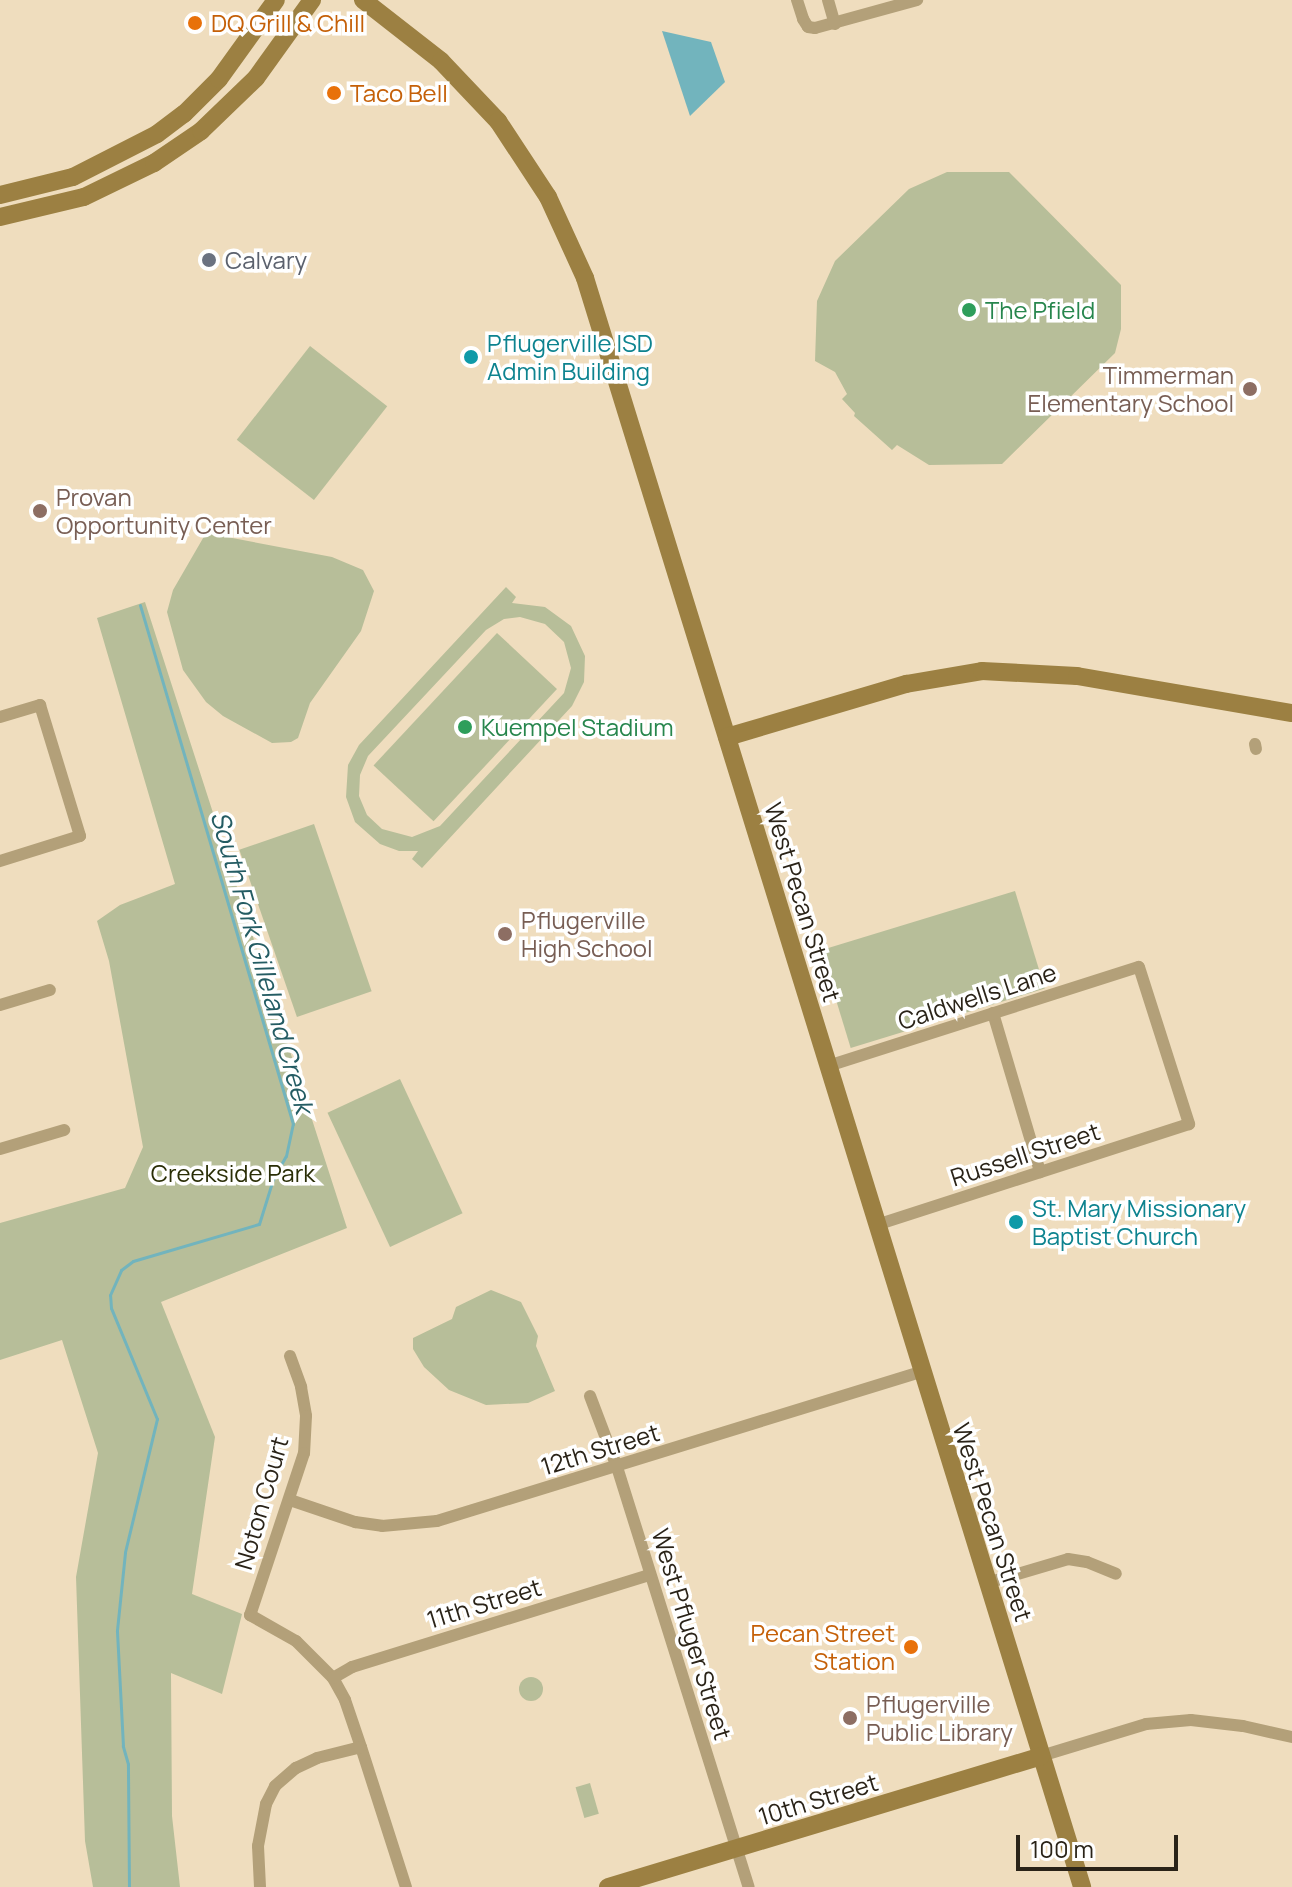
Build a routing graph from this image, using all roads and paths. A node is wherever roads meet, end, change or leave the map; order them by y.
1 (276, 0) edge
2 (312, 0) edge
3 (363, 0) edge
4 (797, 0) edge
5 (828, 0) edge
6 (917, 0) edge
7 (835, 24) junction
8 (184, 114) junction
9 (201, 131) junction
10 (0, 195) edge
11 (0, 217) edge
12 (1292, 713) edge
13 (0, 717) edge
14 (727, 737) junction
15 (0, 861) edge
16 (50, 990) dead end
17 (0, 1005) edge
18 (993, 1013) junction
19 (828, 1066) junction
20 (1189, 1124) joint
21 (64, 1130) dead end
22 (0, 1149) edge
23 (1040, 1172) junction
24 (876, 1225) junction
25 (290, 1356) dead end
26 (920, 1372) junction
27 (590, 1396) dead end
28 (617, 1467) junction
29 (290, 1500) junction
30 (1116, 1574) dead end
31 (650, 1575) junction
32 (987, 1583) junction
33 (333, 1678) junction
34 (1292, 1737) edge
35 (361, 1747) junction
36 (1041, 1756) junction
37 (736, 1848) junction
38 (260, 1887) edge
39 (406, 1887) edge
40 (608, 1887) edge
41 (749, 1887) edge
42 (1082, 1887) edge

1 - 8 main road
2 - 9 main road
3 - 14 main road, West Pecan Street
4 - 7 street
5 - 7 street
6 - 7 street
8 - 9 main road
8 - 10 main road
9 - 11 main road
12 - 14 main road
13 - 15 street
14 - 19 main road, West Pecan Street
16 - 17 street
18 - 19 street, Caldwells Lane
18 - 20 street, Caldwells Lane
18 - 23 street
19 - 24 main road, West Pecan Street
20 - 23 street, Russell Street
21 - 22 street
23 - 24 street, Russell Street
24 - 26 main road, West Pecan Street
25 - 29 street, Noton Court
26 - 28 street, 12th Street
26 - 32 main road, West Pecan Street
27 - 28 street, West Pfluger Street
28 - 29 street, 12th Street
28 - 31 street, West Pfluger Street
29 - 33 street, Noton Court
30 - 32 street
31 - 33 street, 11th Street
31 - 37 street, West Pfluger Street
32 - 36 main road, West Pecan Street
33 - 35 street
34 - 36 street
35 - 38 street
35 - 39 street
36 - 37 main road, 10th Street
36 - 42 main road, West Pecan Street
37 - 40 main road, 10th Street
37 - 41 street, West Pfluger Street

